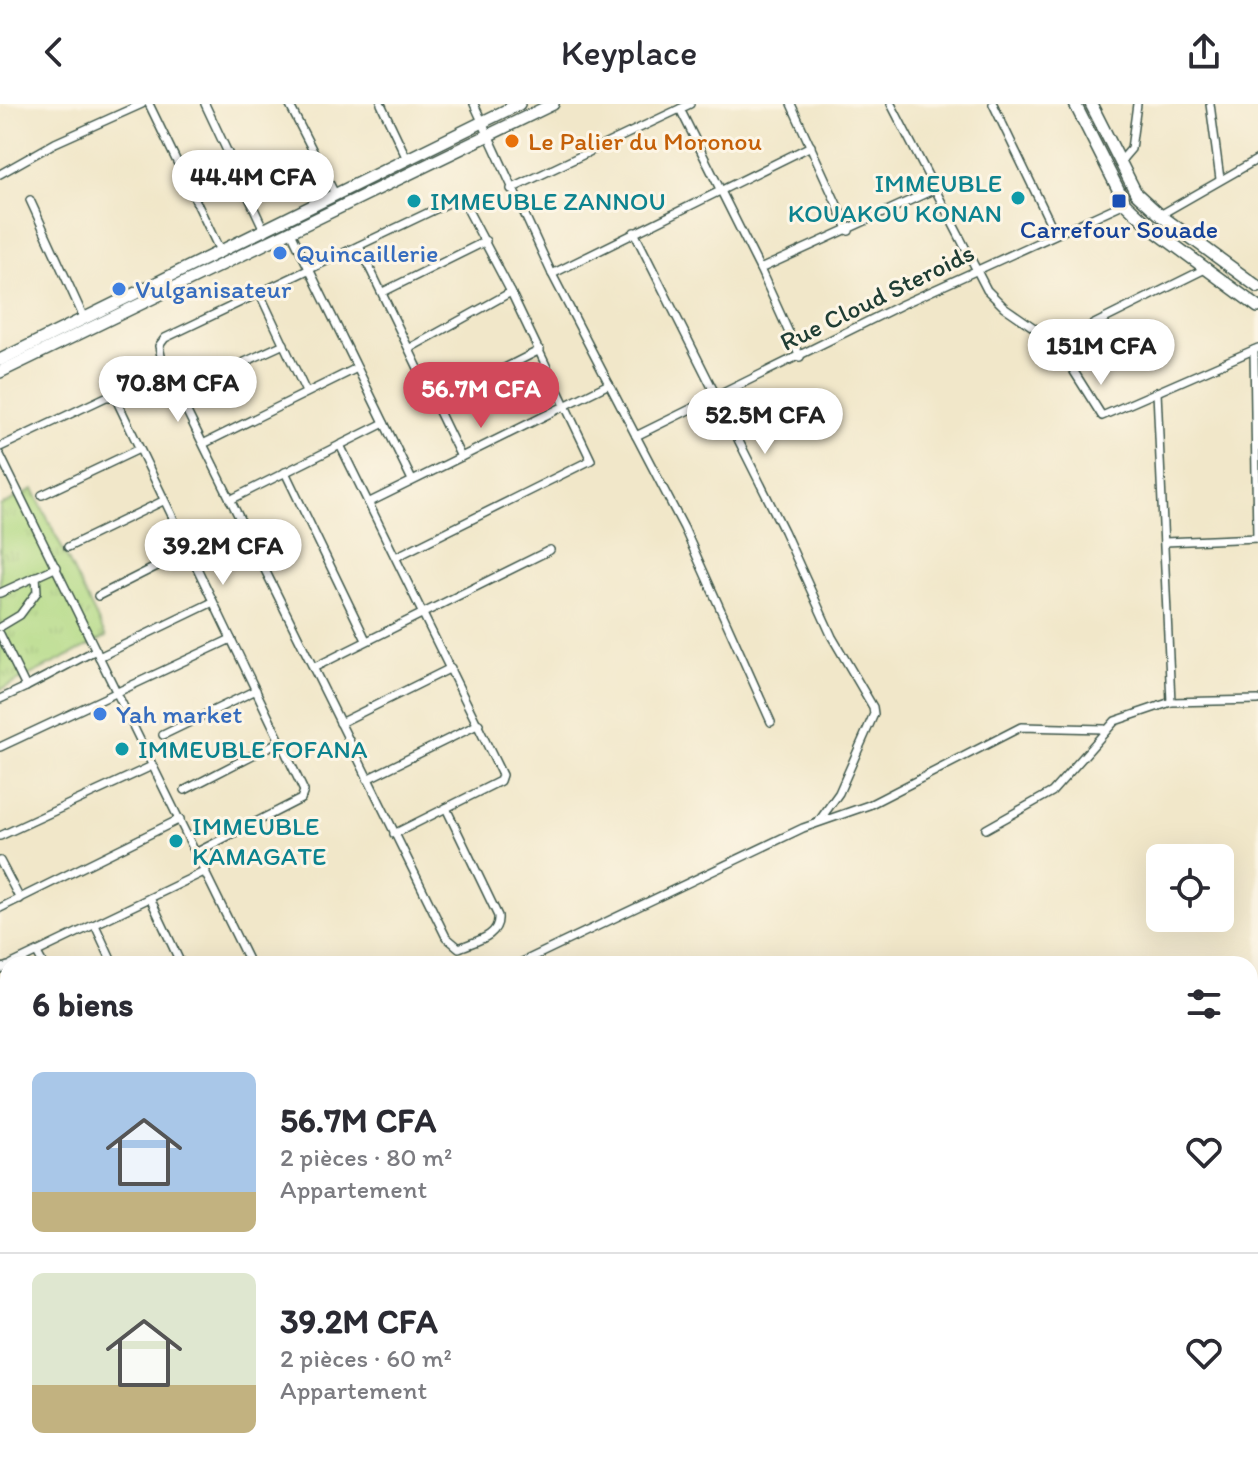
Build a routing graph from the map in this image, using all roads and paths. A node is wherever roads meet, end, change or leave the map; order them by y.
1 (142, 104) edge
2 (149, 104) edge
3 (205, 104) edge
4 (289, 104) edge
5 (381, 104) edge
6 (474, 104) edge
7 (519, 104) edge
8 (553, 104) edge
9 (690, 104) edge
10 (791, 104) edge
11 (891, 104) edge
12 (993, 104) edge
13 (1075, 104) edge
14 (1091, 104) edge
15 (1137, 104) edge
16 (1210, 104) edge
17 (680, 109) junction
18 (483, 122) junction
19 (491, 135) junction
20 (811, 146) junction
21 (407, 159) junction
22 (1258, 159) edge
23 (1119, 163) junction
24 (0, 174) edge
25 (1220, 179) junction
26 (511, 189) junction
27 (933, 190) junction
28 (718, 191) junction
29 (336, 196) junction
30 (30, 200) dead end
31 (1125, 203) junction
32 (1160, 215) junction
33 (849, 231) junction
34 (265, 232) junction
35 (291, 232) junction
36 (634, 232) junction
37 (1055, 233) junction
38 (486, 241) junction
39 (359, 246) junction
40 (221, 253) junction
41 (760, 269) junction
42 (1205, 269) junction
43 (308, 271) junction
44 (975, 271) junction
45 (552, 274) junction
46 (1258, 287) edge
47 (383, 292) junction
48 (511, 292) junction
49 (260, 294) junction
50 (1258, 307) edge
51 (84, 318) junction
52 (1056, 343) junction
53 (284, 344) junction
54 (410, 348) junction
55 (1256, 349) edge
56 (540, 350) junction
57 (800, 357) junction
58 (0, 360) edge
59 (357, 368) junction
60 (1256, 369) edge
61 (0, 372) edge
62 (609, 384) junction
63 (179, 392) junction
64 (306, 392) junction
65 (1157, 392) junction
66 (717, 395) junction
67 (436, 403) junction
68 (566, 406) junction
69 (384, 423) junction
70 (636, 436) junction
71 (205, 443) junction
72 (340, 445) junction
73 (0, 447) edge
74 (139, 449) junction
75 (0, 455) edge
76 (461, 457) junction
77 (2, 465) edge
78 (285, 472) junction
79 (412, 480) junction
80 (42, 495) dead end
81 (230, 500) junction
82 (163, 501) junction
83 (368, 503) junction
84 (1258, 538) edge
85 (1165, 542) junction
86 (68, 547) dead end
87 (550, 550) dead end
88 (187, 551) junction
89 (396, 557) junction
90 (57, 567) junction
91 (36, 576) junction
92 (0, 593) edge
93 (98, 596) dead end
94 (213, 602) junction
95 (424, 614) junction
96 (0, 627) edge
97 (0, 634) edge
98 (231, 639) junction
99 (366, 640) junction
100 (98, 653) junction
101 (313, 668) junction
102 (451, 668) junction
103 (26, 687) junction
104 (256, 690) junction
105 (115, 691) junction
106 (0, 699) edge
107 (1258, 700) edge
108 (1171, 702) junction
109 (771, 722) dead end
110 (340, 723) junction
111 (479, 724) junction
112 (1104, 729) junction
113 (163, 735) dead end
114 (280, 741) junction
115 (0, 747) edge
116 (152, 766) junction
117 (367, 779) junction
118 (185, 790) dead end
119 (446, 808) junction
120 (180, 819) junction
121 (819, 821) junction
122 (986, 829) dead end
123 (394, 834) junction
124 (0, 836) edge
125 (197, 852) junction
126 (0, 861) edge
127 (206, 871) junction
128 (150, 898) junction
129 (20, 899) junction
130 (0, 908) edge
131 (95, 925) junction
132 (37, 953) junction
133 (30, 956) edge
134 (39, 956) edge
135 (109, 956) edge
136 (177, 956) edge
137 (246, 956) edge
138 (535, 956) edge

1 - 24 street
2 - 40 street
3 - 34 street
4 - 29 street
5 - 21 street
6 - 18 street
7 - 18 main road
8 - 19 main road
9 - 17 street
10 - 20 street
11 - 27 street
12 - 37 street
13 - 31 main road
14 - 23 main road
15 - 23 street
16 - 25 street
17 - 26 street
17 - 28 street
18 - 19 street
18 - 21 main road
19 - 26 street
19 - 35 main road
20 - 28 street
20 - 33 street
21 - 29 main road
22 - 25 street
23 - 32 main road
25 - 32 street
26 - 45 street
27 - 33 street
27 - 44 street
28 - 36 street
28 - 41 street
29 - 34 main road
30 - 51 street
31 - 37 street, Rue Cloud Steroids
31 - 42 main road
32 - 46 main road
33 - 41 street
34 - 40 main road
35 - 43 street
35 - 61 main road
36 - 45 street
36 - 66 street
37 - 44 street, Rue Cloud Steroids
38 - 39 street
38 - 47 street
38 - 48 street
39 - 43 street
39 - 47 street
40 - 51 main road
41 - 57 street
42 - 50 main road
42 - 52 street
43 - 49 street
43 - 59 street
44 - 52 street
44 - 57 street, Rue Cloud Steroids
45 - 62 street
47 - 54 street
48 - 54 street
48 - 56 street
49 - 53 street
49 - 63 street
51 - 58 main road
52 - 65 street
53 - 63 street
53 - 64 street
54 - 67 street
55 - 60 street
55 - 65 street
56 - 67 street
56 - 68 street
57 - 66 street, Rue Cloud Steroids
59 - 64 street
59 - 69 street
60 - 84 street
62 - 68 street
62 - 70 street
63 - 71 street
64 - 71 street
65 - 85 street
66 - 70 street, Rue Cloud Steroids
66 - 121 street
67 - 76 street
68 - 76 street
68 - 89 street
69 - 72 street
69 - 79 street
70 - 109 street
71 - 81 street
72 - 78 street
72 - 83 street
73 - 74 street
74 - 80 street
74 - 82 street
75 - 77 street
76 - 79 street
77 - 90 street
78 - 81 street
78 - 99 street
79 - 83 street
81 - 101 street
82 - 86 street
82 - 88 street
83 - 89 street
84 - 85 street
85 - 108 street
87 - 95 street
88 - 93 street
88 - 94 street
89 - 95 street
90 - 91 street
90 - 100 street
91 - 92 street
91 - 96 street
94 - 98 street
94 - 100 street
95 - 99 street
95 - 102 street
97 - 103 street
98 - 104 street
98 - 105 street
99 - 101 street
100 - 103 street
100 - 105 street
101 - 110 street
102 - 110 street
102 - 111 street
103 - 106 street
104 - 113 street
104 - 114 street
105 - 115 street
105 - 116 street
107 - 108 street
108 - 112 street
110 - 117 street
111 - 117 street
111 - 119 street
112 - 121 street
112 - 122 street
114 - 118 street
114 - 125 street
116 - 120 street
116 - 124 street
117 - 123 street
119 - 123 street
119 - 123 street
120 - 125 street
120 - 129 street
121 - 138 street
125 - 127 street
126 - 129 street
127 - 128 street
127 - 137 street
128 - 131 street
128 - 136 street
129 - 130 street
131 - 132 street
131 - 135 street
132 - 133 street
132 - 134 street

